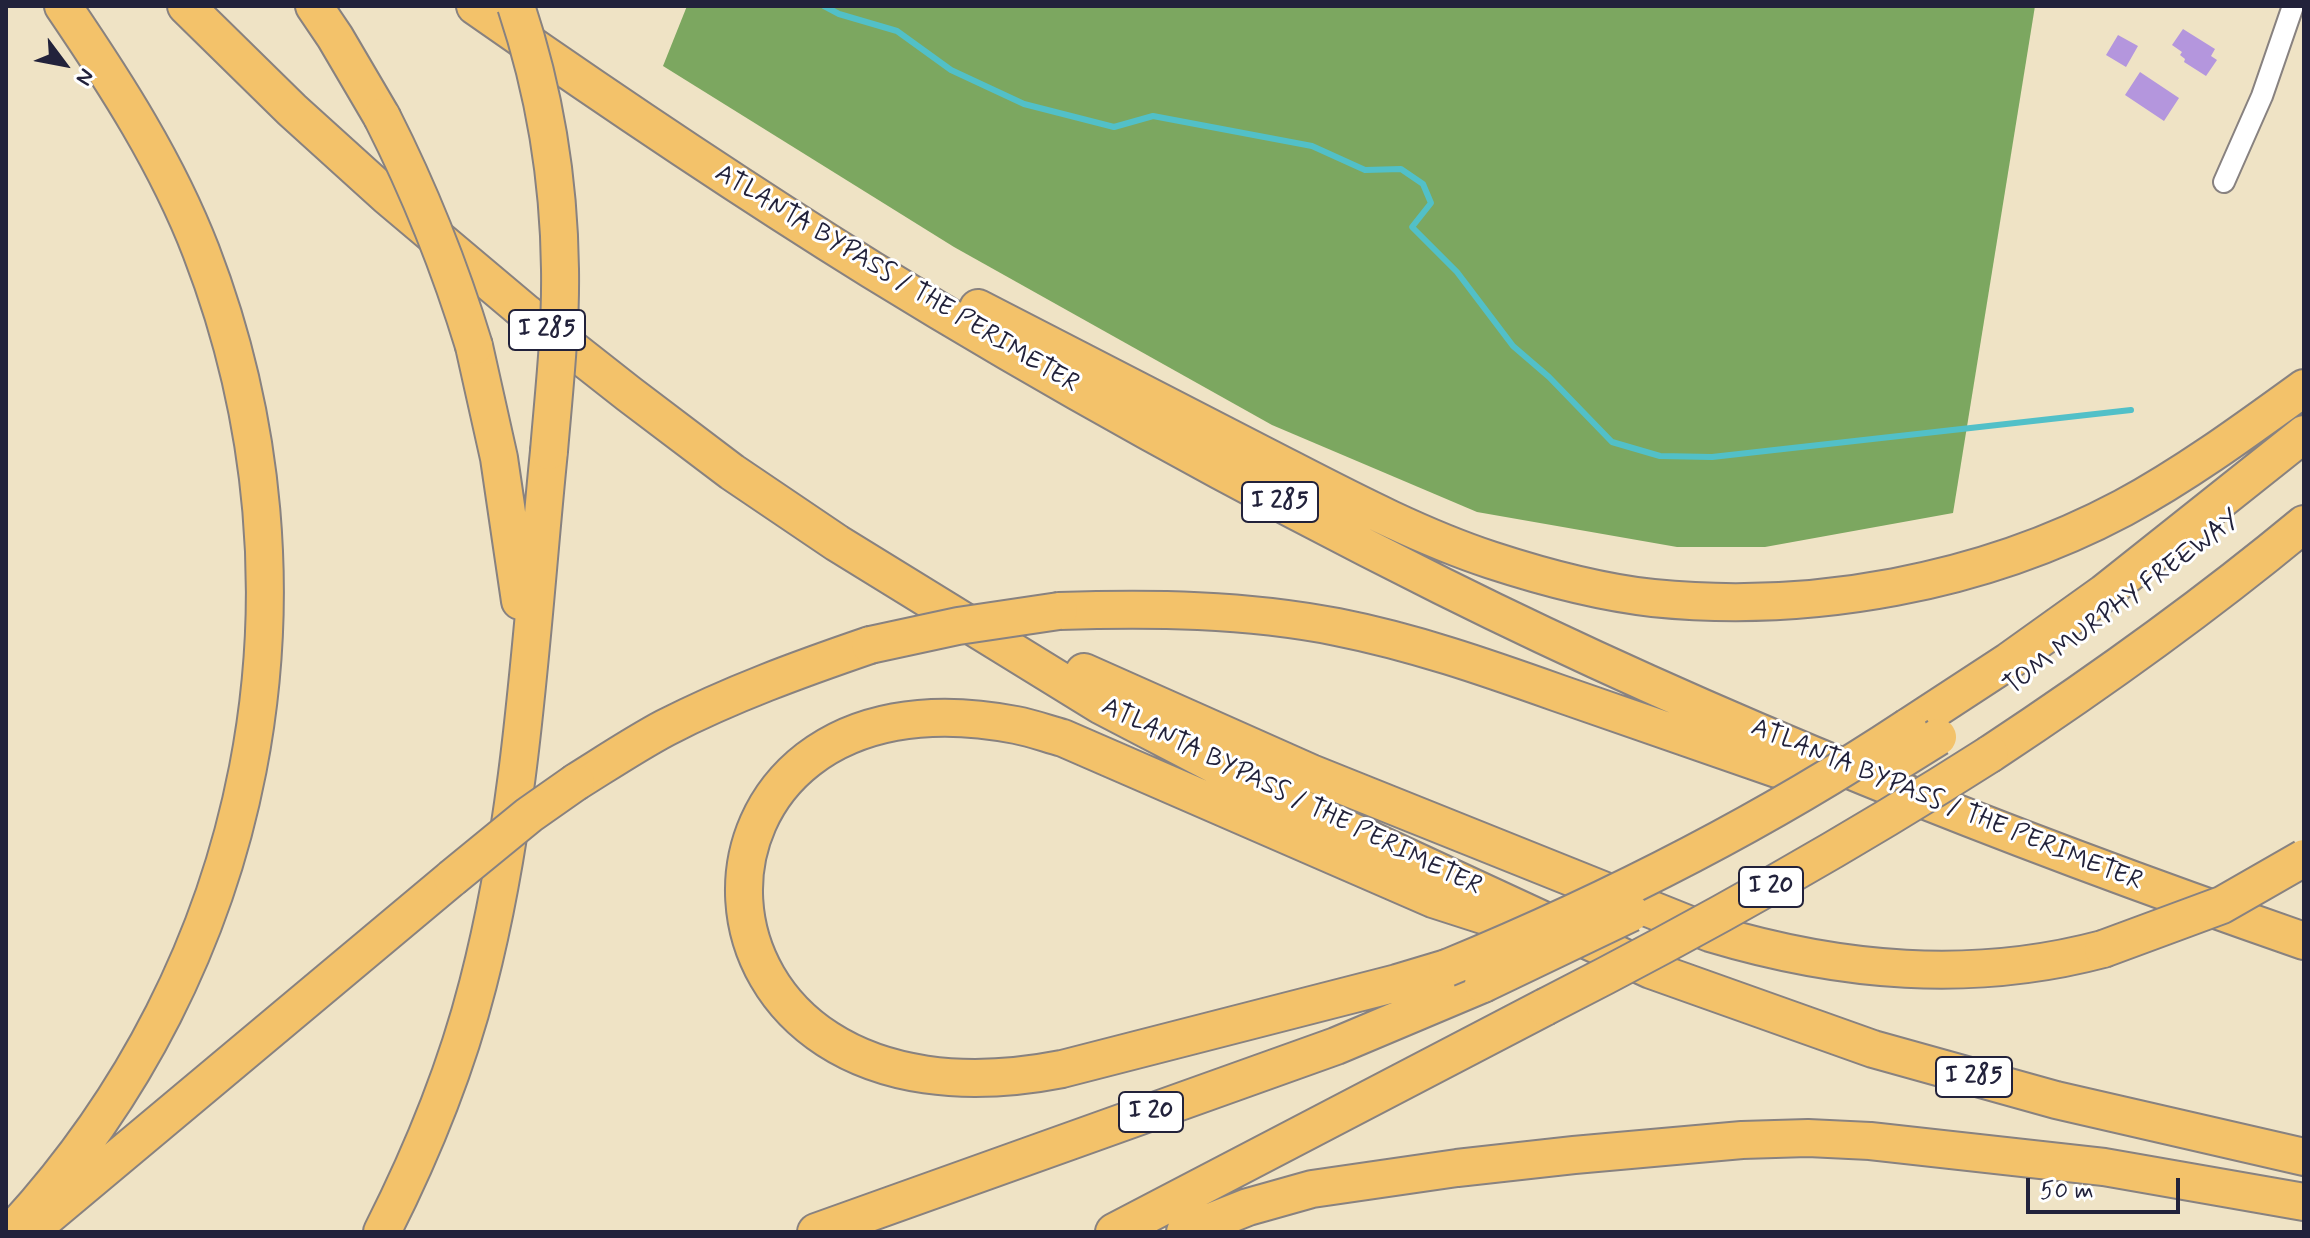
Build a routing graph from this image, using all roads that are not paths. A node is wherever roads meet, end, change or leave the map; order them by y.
1 (63, 6) edge
2 (186, 6) edge
3 (314, 6) edge
4 (475, 6) edge
5 (516, 6) edge
6 (2293, 6) edge
7 (731, 180) junction
8 (2224, 182) dead end
9 (2304, 388) edge
10 (2304, 434) edge
11 (2304, 465) edge
12 (2304, 524) edge
13 (943, 610) junction
14 (522, 727) junction
15 (1923, 732) junction
16 (1855, 774) junction
17 (2304, 858) edge
18 (2304, 941) edge
19 (1651, 970) junction
20 (2304, 1157) edge
21 (2304, 1202) edge
22 (11, 1232) edge
23 (30, 1232) edge
24 (382, 1232) edge
25 (816, 1232) edge
26 (1114, 1232) edge
27 (1185, 1232) edge

1 - 22 highway
2 - 13 highway, ATLANTA BYPASS / THE PERIMETER / I 285
3 - 14 highway, bridge
4 - 7 highway, ATLANTA BYPASS / THE PERIMETER / I 285
5 - 14 highway, bridge
6 - 8 street
7 - 9 highway
7 - 16 highway, ATLANTA BYPASS / THE PERIMETER / I 285
10 - 15 highway
11 - 15 highway, TOM MURPHY FREEWAY / I 20
12 - 26 highway, TOM MURPHY FREEWAY / I 20, bridge
13 - 17 highway, bridge
13 - 19 highway, ATLANTA BYPASS / THE PERIMETER / I 285
14 - 24 highway
15 - 19 highway, bridge
15 - 25 highway, I 20, bridge
16 - 18 highway, ATLANTA BYPASS / THE PERIMETER / I 285
16 - 23 highway, bridge
19 - 20 highway, ATLANTA BYPASS / THE PERIMETER / I 285
21 - 27 highway

